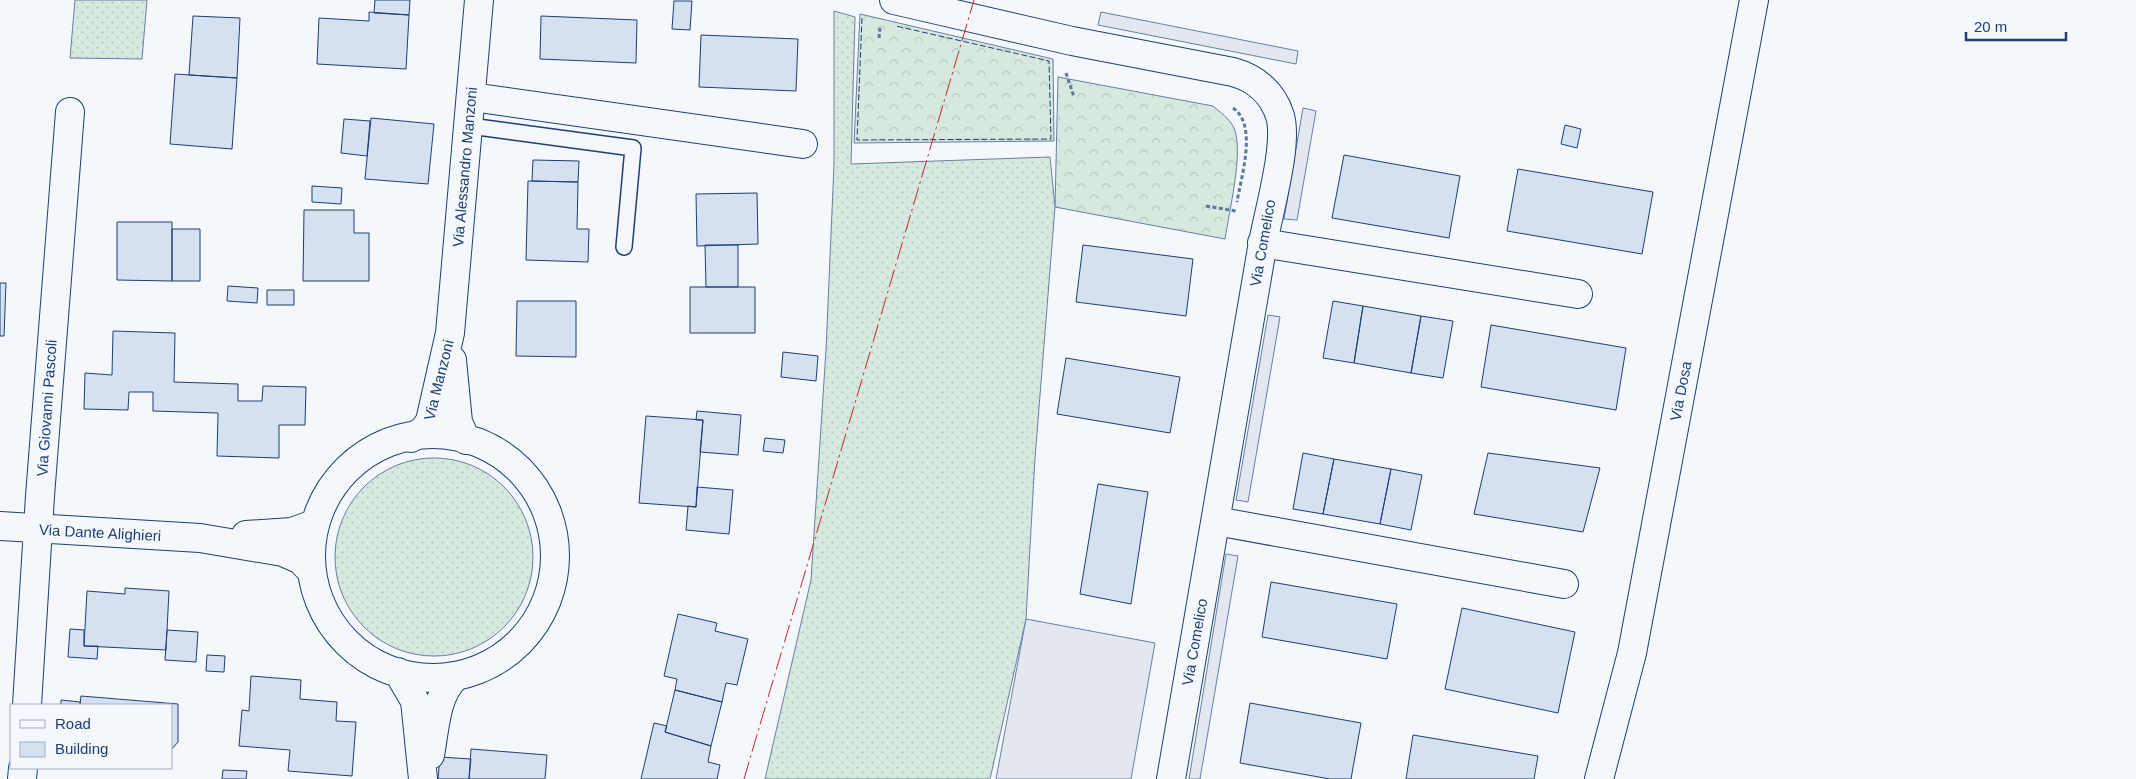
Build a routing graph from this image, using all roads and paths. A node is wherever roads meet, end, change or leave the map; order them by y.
1 (479, 0) edge
2 (894, 0) edge
3 (1754, 0) edge
4 (1075, 73) dead end
5 (472, 97) junction
6 (1074, 97) dead end
7 (1227, 104) dead end
8 (70, 112) dead end
9 (470, 126) junction
10 (803, 144) dead end
11 (1206, 206) dead end
12 (1236, 211) junction
13 (1234, 221) dead end
14 (1262, 243) junction
15 (624, 247) dead end
16 (1578, 294) dead end
17 (450, 333) junction
18 (411, 438) junction
19 (466, 440) junction
20 (1216, 521) junction
21 (314, 524) junction
22 (0, 526) edge
23 (38, 529) junction
24 (200, 538) junction
25 (311, 571) junction
26 (1564, 584) dead end
27 (398, 672) junction
28 (455, 677) junction
29 (27, 704) edge
30 (424, 779) edge
31 (1171, 779) edge
32 (1599, 779) edge

1 - 5 street, Via Alessandro Manzoni
2 - 14 street, Via Comelico
3 - 32 street, Via Dosa
4 - 6 path
5 - 9 street, Via Alessandro Manzoni
5 - 10 street
7 - 12 path
8 - 23 street, Via Giovanni Pascoli
9 - 15 lane
9 - 17 street, Via Alessandro Manzoni
11 - 12 path
12 - 13 path
14 - 16 street
14 - 20 street, Via Comelico
17 - 18 street, Via Manzoni
17 - 19 street, Via Manzoni
18 - 19 street
18 - 21 street
19 - 28 street
20 - 26 street
20 - 31 street, Via Comelico
21 - 24 street, Via Dante Alighieri
21 - 25 street
22 - 23 street, Via Dante Alighieri
23 - 24 street, Via Dante Alighieri
23 - 29 street, Via Giovanni Pascoli
24 - 25 street, Via Dante Alighieri
25 - 27 street
27 - 28 street
27 - 30 street
28 - 30 street

